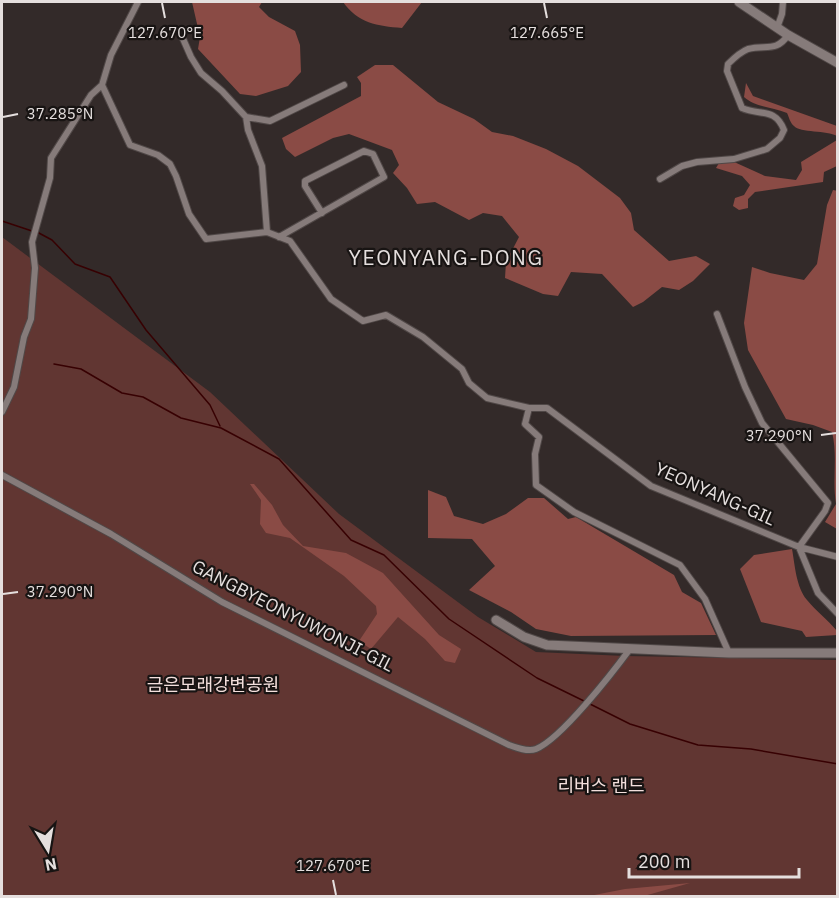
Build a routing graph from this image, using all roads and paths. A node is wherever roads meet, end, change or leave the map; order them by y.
1 (138, 2) edge
2 (739, 2) edge
3 (783, 2) edge
4 (777, 28) junction
5 (180, 32) dead end
6 (788, 35) junction
7 (837, 63) edge
8 (344, 85) dead end
9 (102, 86) junction
10 (246, 117) junction
11 (660, 179) dead end
12 (322, 213) junction
13 (267, 232) junction
14 (279, 237) junction
15 (717, 314) dead end
16 (529, 408) junction
17 (2, 412) edge
18 (2, 474) edge
19 (799, 547) junction
20 (837, 557) edge
21 (837, 614) edge
22 (496, 620) dead end
23 (630, 649) junction
24 (729, 652) junction
25 (837, 652) edge

1 - 9 street
2 - 4 street
3 - 4 street
4 - 6 street
5 - 10 street
6 - 7 street
6 - 11 street
8 - 10 street
9 - 13 street, YEONYANG-GIL
9 - 17 street
10 - 13 street
12 - 12 street
12 - 14 street
13 - 14 street, YEONYANG-GIL
14 - 16 street, YEONYANG-GIL
15 - 19 street
16 - 19 street, YEONYANG-GIL
16 - 24 street
18 - 23 street, GANGBYEONYUWONJI-GIL
19 - 20 street, YEONYANG-GIL
19 - 21 street
22 - 23 street
23 - 24 street
24 - 25 street

